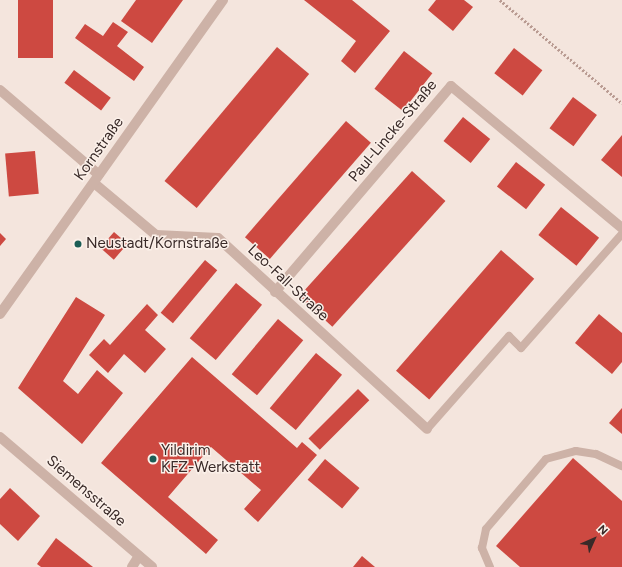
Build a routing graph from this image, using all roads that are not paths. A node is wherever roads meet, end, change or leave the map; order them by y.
1 (223, 0) edge
2 (0, 90) edge
3 (96, 179) junction
4 (622, 228) edge
5 (622, 234) edge
6 (275, 292) junction
7 (0, 314) edge
8 (427, 429) joint
9 (0, 437) edge
10 (622, 466) edge
11 (139, 556) junction
12 (132, 567) edge
13 (152, 567) edge
14 (490, 567) edge

1 - 3 street, Kornstraße
2 - 3 street, Leo-Fall-Straße
3 - 6 street, Leo-Fall-Straße
3 - 7 street, Kornstraße
4 - 6 street, Paul-Lincke-Straße
5 - 8 lane
6 - 8 street, Leo-Fall-Straße
9 - 11 street, Siemensstraße
10 - 14 lane
11 - 12 street
11 - 13 street, Siemensstraße

